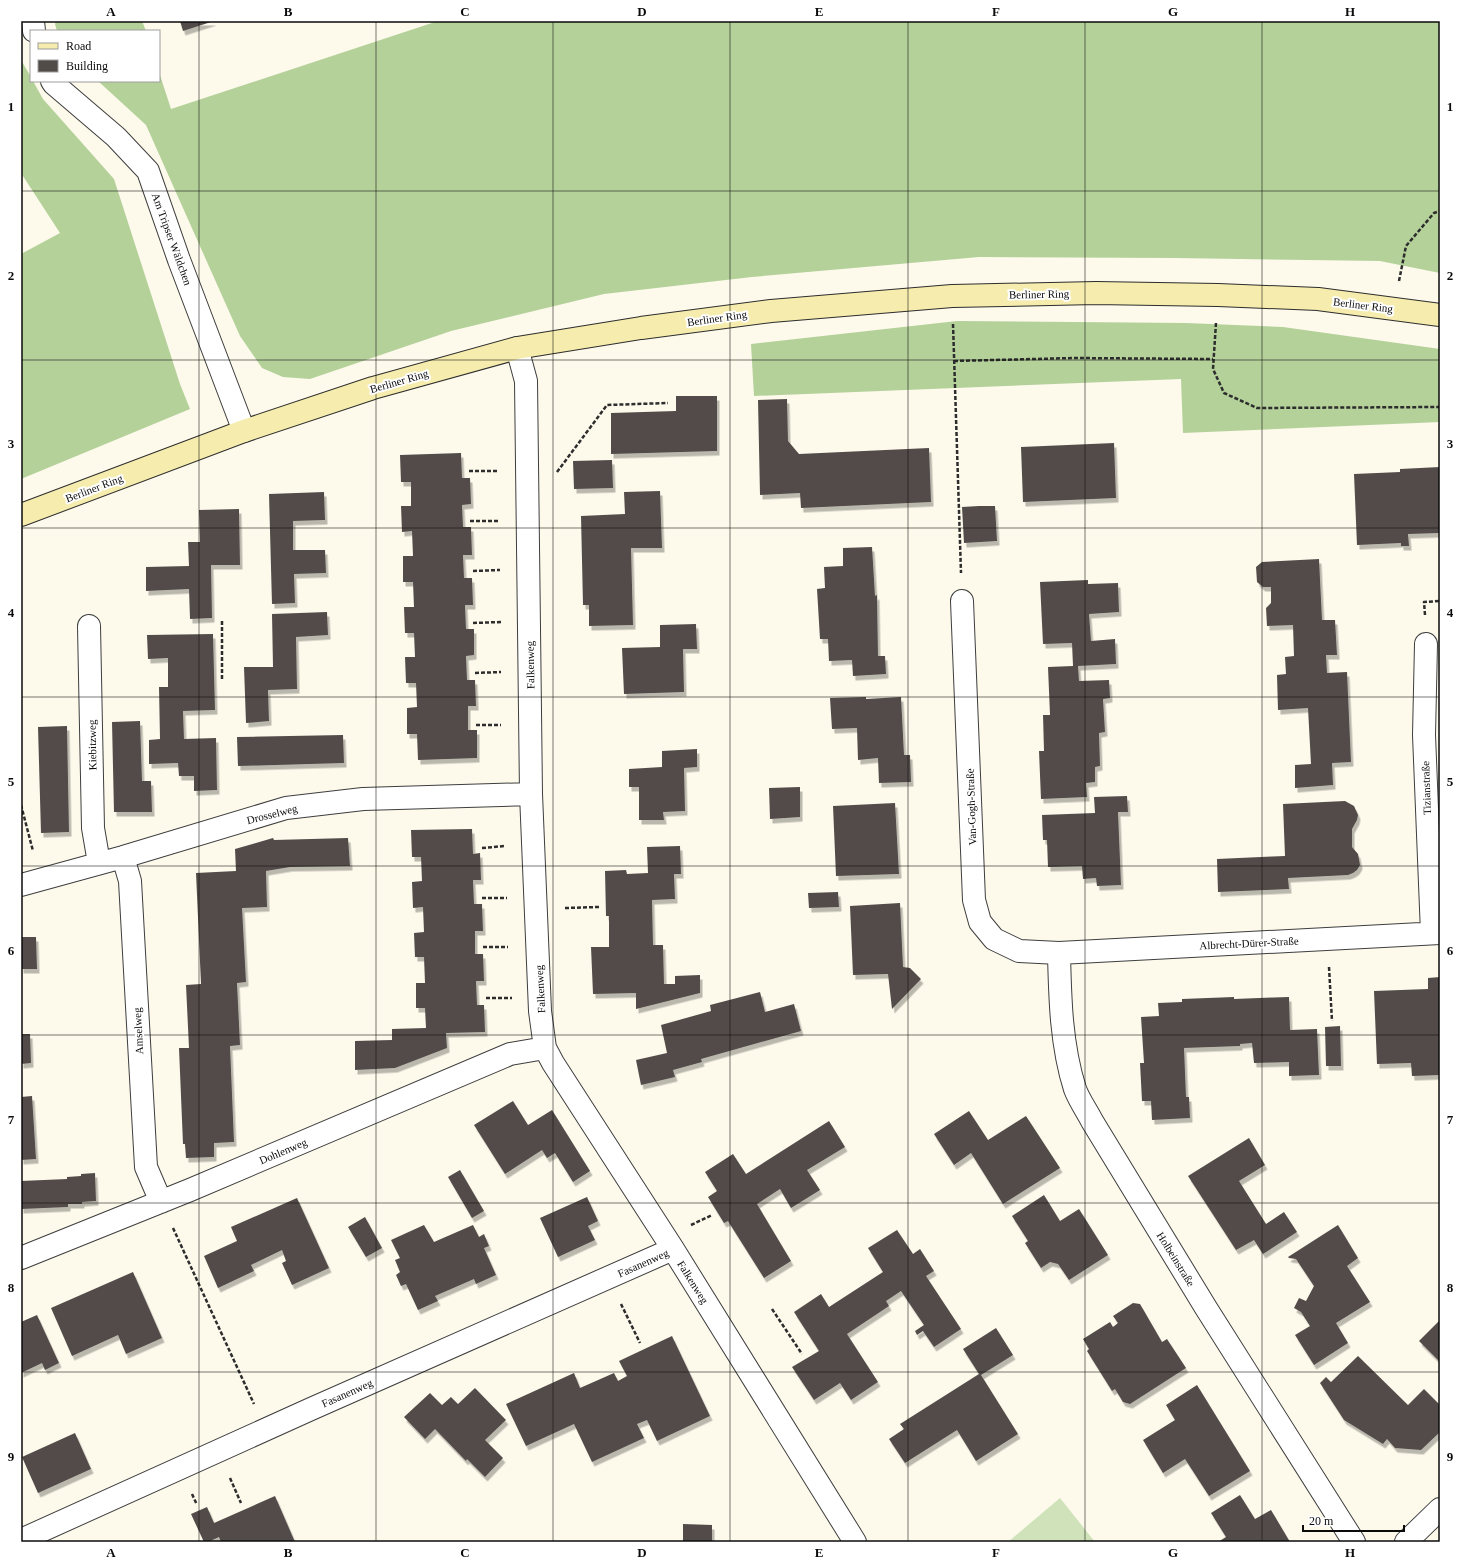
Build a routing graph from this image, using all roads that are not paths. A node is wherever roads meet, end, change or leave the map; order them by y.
1 (53, 82) edge
2 (1440, 315) edge
3 (517, 348) junction
4 (244, 431) junction
5 (21, 515) edge
6 (962, 601) road end
7 (89, 626) dead end
8 (1426, 644) dead end
9 (531, 794) junction
10 (123, 857) junction
11 (99, 864) junction
12 (31, 883) edge
13 (1436, 933) edge
14 (1059, 953) junction
15 (545, 1048) junction
16 (161, 1202) junction
17 (673, 1249) junction
18 (21, 1258) edge
19 (1440, 1509) edge
20 (21, 1540) edge
21 (856, 1542) edge
22 (1354, 1542) edge
23 (1406, 1542) edge

1 - 4 street, Am Tripser Wäldchen
2 - 3 main road, Berliner Ring
3 - 4 main road, Berliner Ring
3 - 9 street, Falkenweg
4 - 5 main road, Berliner Ring
6 - 14 street, Van-Gogh-Straße
7 - 11 street, Kiebitzweg
8 - 13 street, Tizianstraße
9 - 10 street, Drosselweg
9 - 15 street, Falkenweg
10 - 11 street, Drosselweg
10 - 16 street, Amselweg
11 - 12 street, Drosselweg
13 - 14 street, Albrecht-Dürer-Straße
14 - 22 street, Holbeinstraße
15 - 16 street, Dohlenweg
15 - 17 street, Falkenweg
16 - 18 street, Dohlenweg
17 - 20 street, Fasanenweg
17 - 21 street, Falkenweg
19 - 23 street

